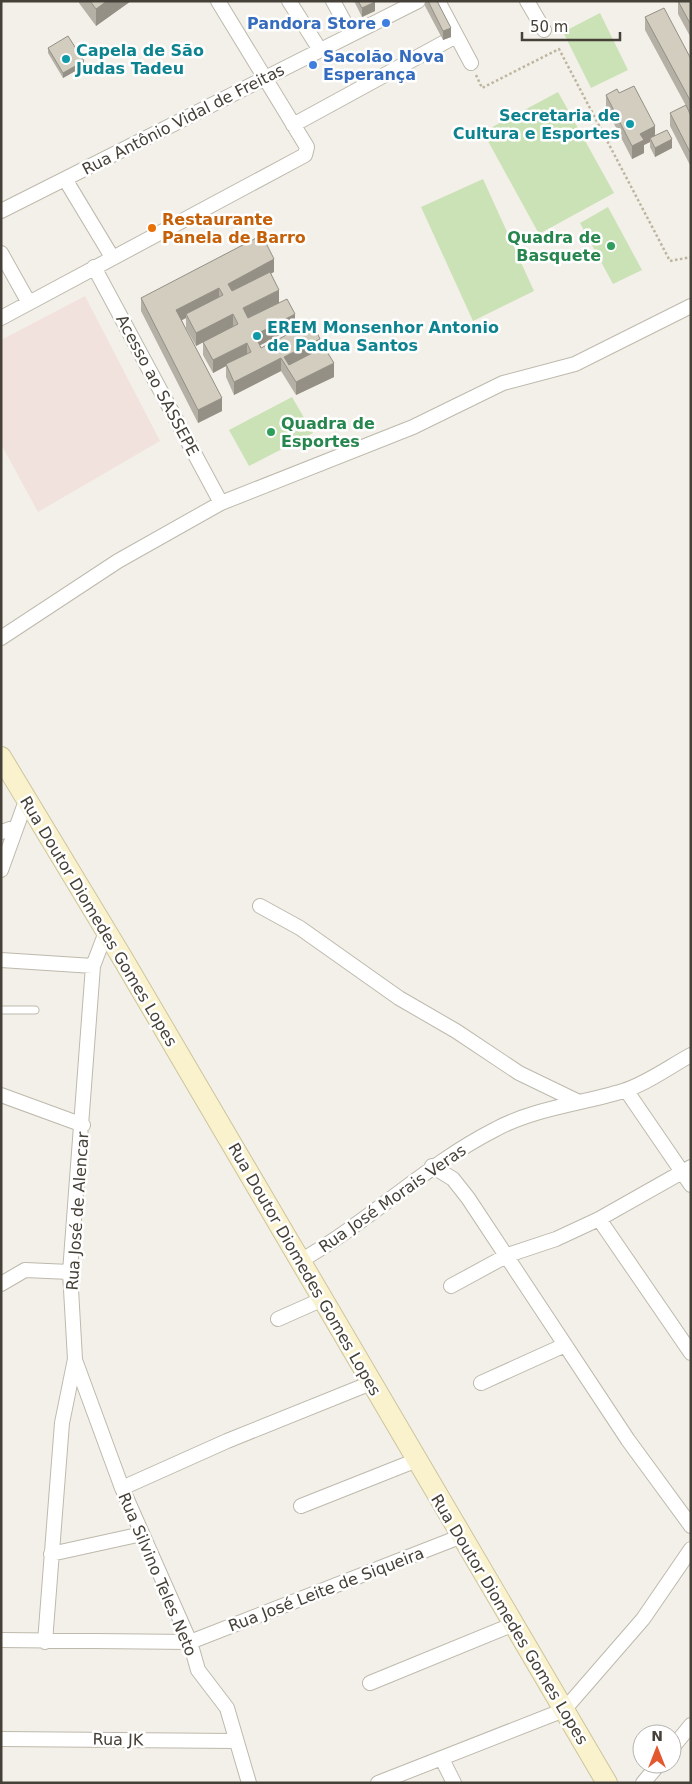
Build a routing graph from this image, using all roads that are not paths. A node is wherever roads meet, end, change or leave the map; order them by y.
1 (218, 1) edge
2 (289, 1) edge
3 (333, 1) edge
4 (418, 1) edge
5 (438, 1) edge
6 (527, 1) edge
7 (544, 30) dead end
8 (351, 34) junction
9 (456, 36) junction
10 (320, 50) junction
11 (471, 63) road end
12 (264, 78) junction
13 (293, 125) junction
14 (65, 179) junction
15 (1, 211) edge
16 (1, 253) edge
17 (112, 257) junction
18 (94, 267) junction
19 (29, 303) junction
20 (691, 306) edge
21 (1, 318) edge
22 (221, 503) junction
23 (1, 638) edge
24 (1, 757) edge
25 (27, 798) junction
26 (16, 827) junction
27 (1, 832) edge
28 (1, 870) edge
29 (260, 906) dead end
30 (106, 932) junction
31 (1, 960) edge
32 (93, 966) junction
33 (1, 1010) edge
34 (35, 1010) dead end
35 (691, 1055) edge
36 (626, 1090) junction
37 (1, 1095) edge
38 (579, 1102) junction
39 (83, 1125) junction
40 (432, 1166) junction
41 (686, 1170) edge
42 (691, 1185) edge
43 (599, 1219) junction
44 (508, 1255) junction
45 (300, 1261) junction
46 (70, 1272) junction
47 (1, 1284) edge
48 (451, 1286) dead end
49 (323, 1299) junction
50 (278, 1319) dead end
51 (565, 1345) junction
52 (691, 1353) edge
53 (75, 1359) junction
54 (371, 1383) junction
55 (481, 1383) dead end
56 (416, 1460) junction
57 (122, 1488) junction
58 (301, 1506) dead end
59 (691, 1526) edge
60 (142, 1534) junction
61 (462, 1536) junction
62 (691, 1550) edge
63 (51, 1554) junction
64 (514, 1624) junction
65 (1, 1640) edge
66 (45, 1642) junction
67 (190, 1642) junction
68 (370, 1683) dead end
69 (564, 1710) junction
70 (691, 1726) edge
71 (682, 1736) edge
72 (1, 1739) edge
73 (234, 1741) junction
74 (442, 1759) junction
75 (249, 1783) edge
76 (378, 1783) edge
77 (454, 1783) edge
78 (607, 1783) edge

1 - 12 street
2 - 10 street
3 - 8 street
4 - 8 street, Rua Antônio Vidal de Freitas
5 - 9 street
6 - 7 street
8 - 10 street, Rua Antônio Vidal de Freitas
9 - 11 street
9 - 13 street
10 - 12 street, Rua Antônio Vidal de Freitas
12 - 13 street
12 - 14 street, Rua Antônio Vidal de Freitas
13 - 17 street
14 - 15 street, Rua Antônio Vidal de Freitas
14 - 17 street
16 - 19 street
17 - 18 street
18 - 19 street
18 - 22 street, Acesso ao SASSEPE
19 - 21 street
20 - 22 street
22 - 23 street
24 - 25 street, Rua Doutor Diomedes Gomes Lopes
25 - 26 street
25 - 30 street, Rua Doutor Diomedes Gomes Lopes
26 - 27 street
26 - 28 street
29 - 38 street
30 - 32 street, Rua José de Alencar
30 - 45 street, Rua Doutor Diomedes Gomes Lopes
31 - 32 street
32 - 39 street, Rua José de Alencar
33 - 34 lane
35 - 36 street, Rua José Morais Veras
36 - 38 street, Rua José Morais Veras
36 - 41 street
37 - 39 street
38 - 40 street, Rua José Morais Veras
39 - 46 street, Rua José de Alencar
40 - 44 street
40 - 45 street, Rua José Morais Veras
41 - 42 street
41 - 43 street
43 - 44 street
43 - 52 street
44 - 48 street
44 - 51 street
45 - 49 street, Rua Doutor Diomedes Gomes Lopes
46 - 47 street
46 - 53 street, Rua José de Alencar
49 - 50 street
49 - 54 street, Rua Doutor Diomedes Gomes Lopes
51 - 55 street
51 - 59 street
53 - 57 street, Rua Silvino Teles Neto
53 - 63 street, Rua José de Alencar
54 - 56 street, Rua Doutor Diomedes Gomes Lopes
54 - 57 street
56 - 58 street
56 - 61 street, Rua Doutor Diomedes Gomes Lopes
57 - 60 street, Rua Silvino Teles Neto
60 - 63 street
60 - 67 street, Rua Silvino Teles Neto
61 - 64 street, Rua Doutor Diomedes Gomes Lopes
61 - 67 street, Rua José Leite de Siqueira
62 - 69 street
63 - 66 street, Rua José de Alencar
64 - 68 street
64 - 69 street, Rua Doutor Diomedes Gomes Lopes
65 - 66 street
66 - 67 street
67 - 73 street, Rua Silvino Teles Neto
69 - 74 street
69 - 78 street, Rua Doutor Diomedes Gomes Lopes
70 - 71 street
72 - 73 street, Rua JK
73 - 75 street, Rua Silvino Teles Neto
74 - 76 street
74 - 77 street

